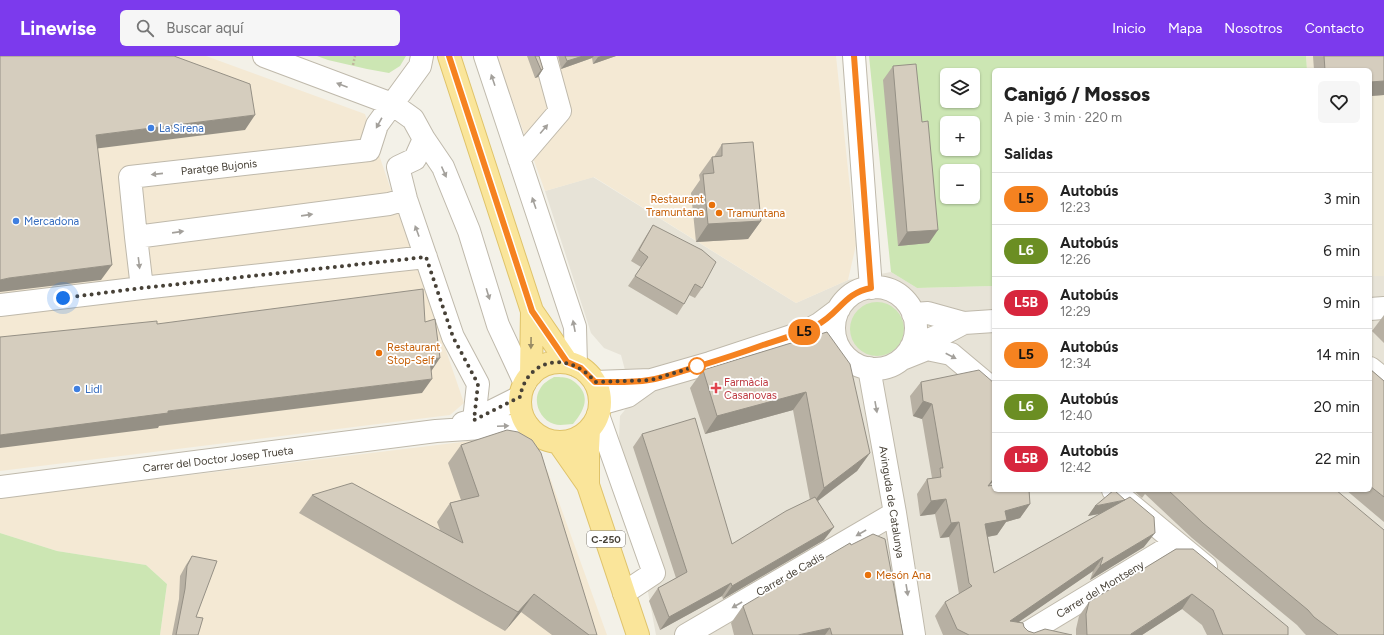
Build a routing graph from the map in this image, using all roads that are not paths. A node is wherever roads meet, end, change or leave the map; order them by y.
1 (264, 56) edge
2 (422, 56) edge
3 (449, 56) edge
4 (485, 56) edge
5 (545, 56) edge
6 (854, 56) edge
7 (392, 104) junction
8 (424, 139) junction
9 (369, 150) junction
10 (519, 159) junction
11 (398, 167) junction
12 (406, 199) junction
13 (136, 238) junction
14 (426, 257) junction
15 (142, 288) junction
16 (871, 288) junction
17 (0, 305) edge
18 (1372, 308) edge
19 (1384, 308) edge
20 (839, 309) junction
21 (532, 311) junction
22 (913, 314) junction
23 (992, 321) edge
24 (964, 323) junction
25 (804, 332) junction
26 (836, 338) junction
27 (907, 353) junction
28 (571, 364) junction
29 (870, 368) junction
30 (1372, 370) edge
31 (1384, 379) edge
32 (651, 380) junction
33 (595, 382) junction
34 (525, 385) junction
35 (992, 388) edge
36 (596, 416) junction
37 (474, 420) junction
38 (527, 425) junction
39 (436, 431) junction
40 (558, 442) junction
41 (588, 485) junction
42 (0, 488) edge
43 (1115, 492) edge
44 (895, 513) junction
45 (1176, 543) junction
46 (1224, 582) edge
47 (624, 593) junction
48 (1059, 625) edge
49 (638, 635) edge
50 (686, 635) edge
51 (914, 635) edge
52 (1024, 635) edge

7 -> 1 street
2 - 7 street
3 - 21 main road
10 -> 4 street
10 -> 5 street
6 - 16 street
7 - 8 street
7 -> 9 street
8 - 11 street
8 -> 34 street
9 - 11 street
9 -> 13 street, Paratge Bujonis
28 -> 10 street
11 - 12 street
13 -> 12 street
14 -> 12 street
13 -> 15 street, Paratge Bujonis
14 - 15 street
14 - 37 street
15 - 17 street
16 - 20 street
16 - 22 street
18 - 19 street
20 - 25 street
20 - 26 street
21 - 28 main road
21 -> 34 main road
22 - 24 street
22 - 27 street
23 - 24 street
24 - 27 street
25 - 26 street
25 - 32 street
26 - 29 street
27 - 29 street
27 -> 35 street
28 - 33 main road
28 - 34 main road
29 -> 44 street, Avinguda de Catalunya
30 - 31 street
32 - 33 street
32 - 36 street
33 - 36 main road
34 - 37 street, Carrer del Doctor Josep Trueta
34 - 38 main road
36 - 40 main road
36 - 41 main road, C-250
36 - 47 street
37 - 39 street, Carrer del Doctor Josep Trueta
39 -> 38 street, Carrer del Doctor Josep Trueta
38 - 40 main road
39 - 42 street, Carrer del Doctor Josep Trueta
40 - 41 main road, C-250
41 - 47 main road, C-250
43 - 45 street
44 -> 50 street, Carrer de Cadis
44 -> 51 street, Avinguda de Catalunya
45 - 46 street
45 - 48 street, Carrer del Montseny
47 - 49 main road, C-250
48 - 52 street, Carrer del Montseny

